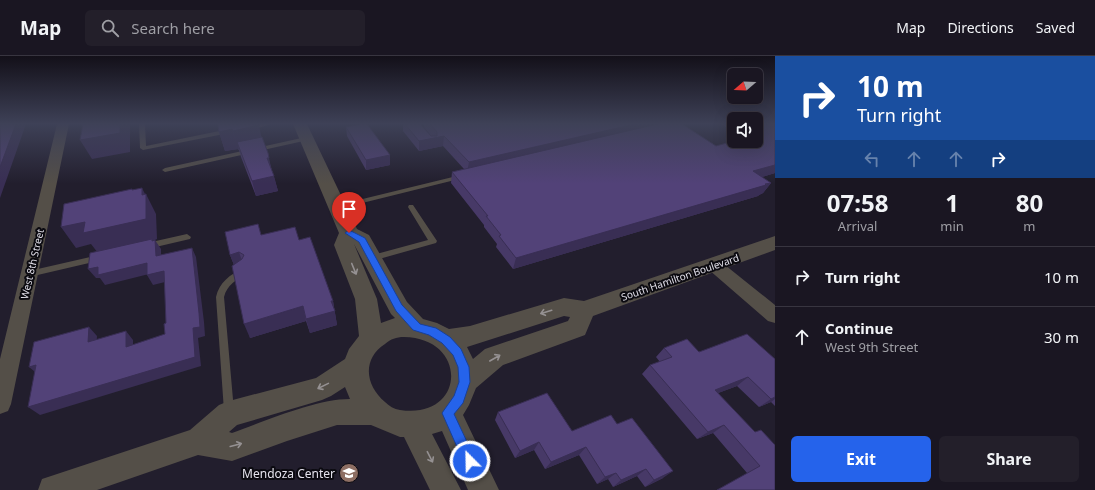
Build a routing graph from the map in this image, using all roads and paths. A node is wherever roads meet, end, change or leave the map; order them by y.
1 (58, 144) edge
2 (143, 144) edge
3 (162, 144) edge
4 (282, 144) edge
5 (308, 144) edge
6 (165, 170) dead end
7 (469, 175) edge
8 (338, 207) junction
9 (411, 207) dead end
10 (349, 233) junction
11 (187, 237) dead end
12 (775, 244) edge
13 (142, 247) edge
14 (105, 256) edge
15 (371, 258) junction
16 (714, 265) junction
17 (244, 271) edge
18 (29, 274) junction
19 (584, 310) junction
20 (775, 316) edge
21 (416, 327) junction
22 (371, 339) junction
23 (446, 340) junction
24 (356, 366) junction
25 (464, 382) junction
26 (0, 404) edge
27 (375, 412) junction
28 (448, 413) junction
29 (230, 414) junction
30 (412, 425) junction
31 (198, 441) junction
32 (53, 490) edge
33 (446, 490) edge
34 (484, 490) edge

1 - 18 street, West 8th Street
2 - 3 lane
4 - 6 lane
5 - 8 street
7 - 8 lane
8 - 10 street
9 - 15 lane
10 - 15 street
10 -> 22 street
11 - 13 lane
12 - 16 street, South Hamilton Boulevard
14 - 18 lane
15 - 21 street
16 - 19 street, South Hamilton Boulevard
16 - 20 street
17 - 29 lane
18 - 26 street, West 8th Street
19 -> 23 street, South Hamilton Boulevard
25 -> 19 street
21 - 22 street
21 - 23 street
22 - 24 street
23 - 25 street
24 - 27 street
24 -> 29 street
25 - 28 street
27 - 30 street
31 -> 27 street
28 - 30 street
28 - 34 street
29 - 31 street
30 -> 33 street
31 - 32 street

